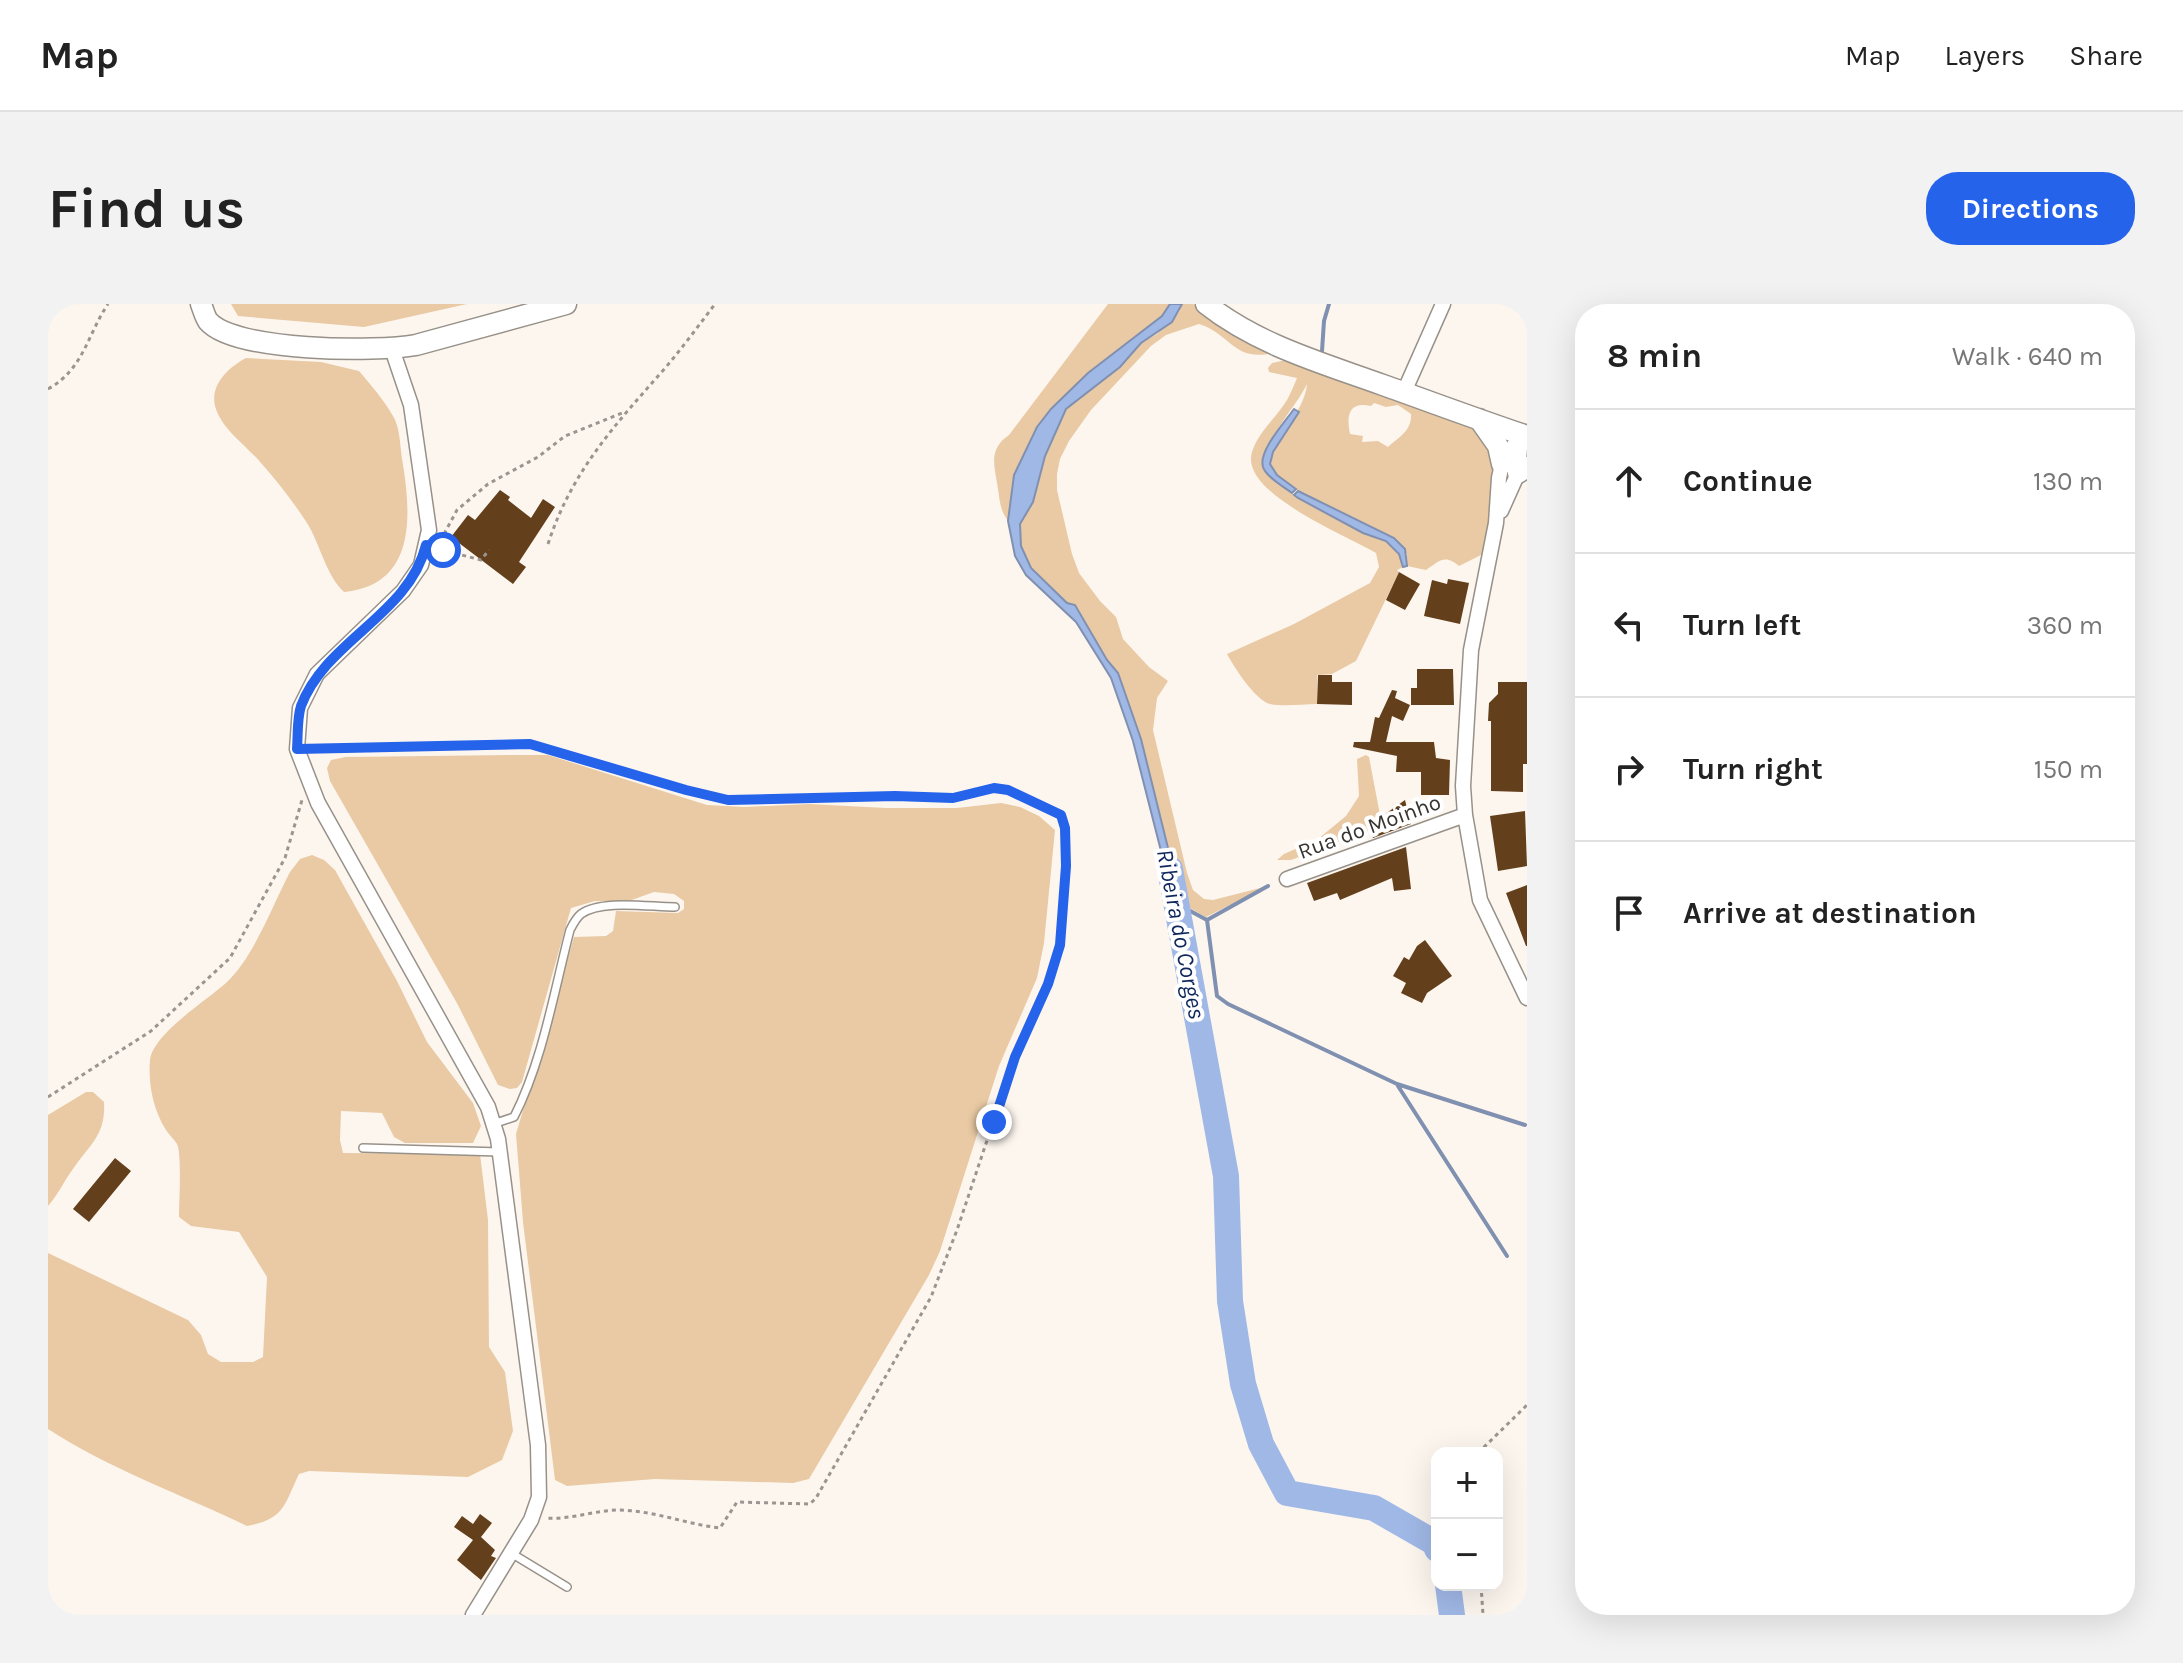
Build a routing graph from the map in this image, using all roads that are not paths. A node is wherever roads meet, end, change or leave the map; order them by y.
1 (201, 304) edge
2 (566, 304) edge
3 (1206, 304) edge
4 (1443, 304) edge
5 (392, 349) junction
6 (1404, 392) junction
7 (1479, 419) junction
8 (1524, 435) edge
9 (1516, 468) edge
10 (1465, 815) junction
11 (1287, 879) dead end
12 (675, 907) dead end
13 (1521, 968) edge
14 (1527, 998) edge
15 (493, 1124) junction
16 (363, 1148) dead end
17 (500, 1152) junction
18 (510, 1553) junction
19 (567, 1587) dead end
20 (473, 1615) edge

1 - 5 main road
2 - 5 main road
3 - 6 main road
4 - 6 street
5 - 15 street
6 - 7 main road
7 - 8 main road
7 - 9 main road
8 - 9 street
9 - 10 street
10 - 11 street, Rua do Moinho
10 - 13 street
12 - 15 lane
13 - 14 street
15 - 17 street
16 - 17 lane
17 - 18 street
18 - 19 lane
18 - 20 street

